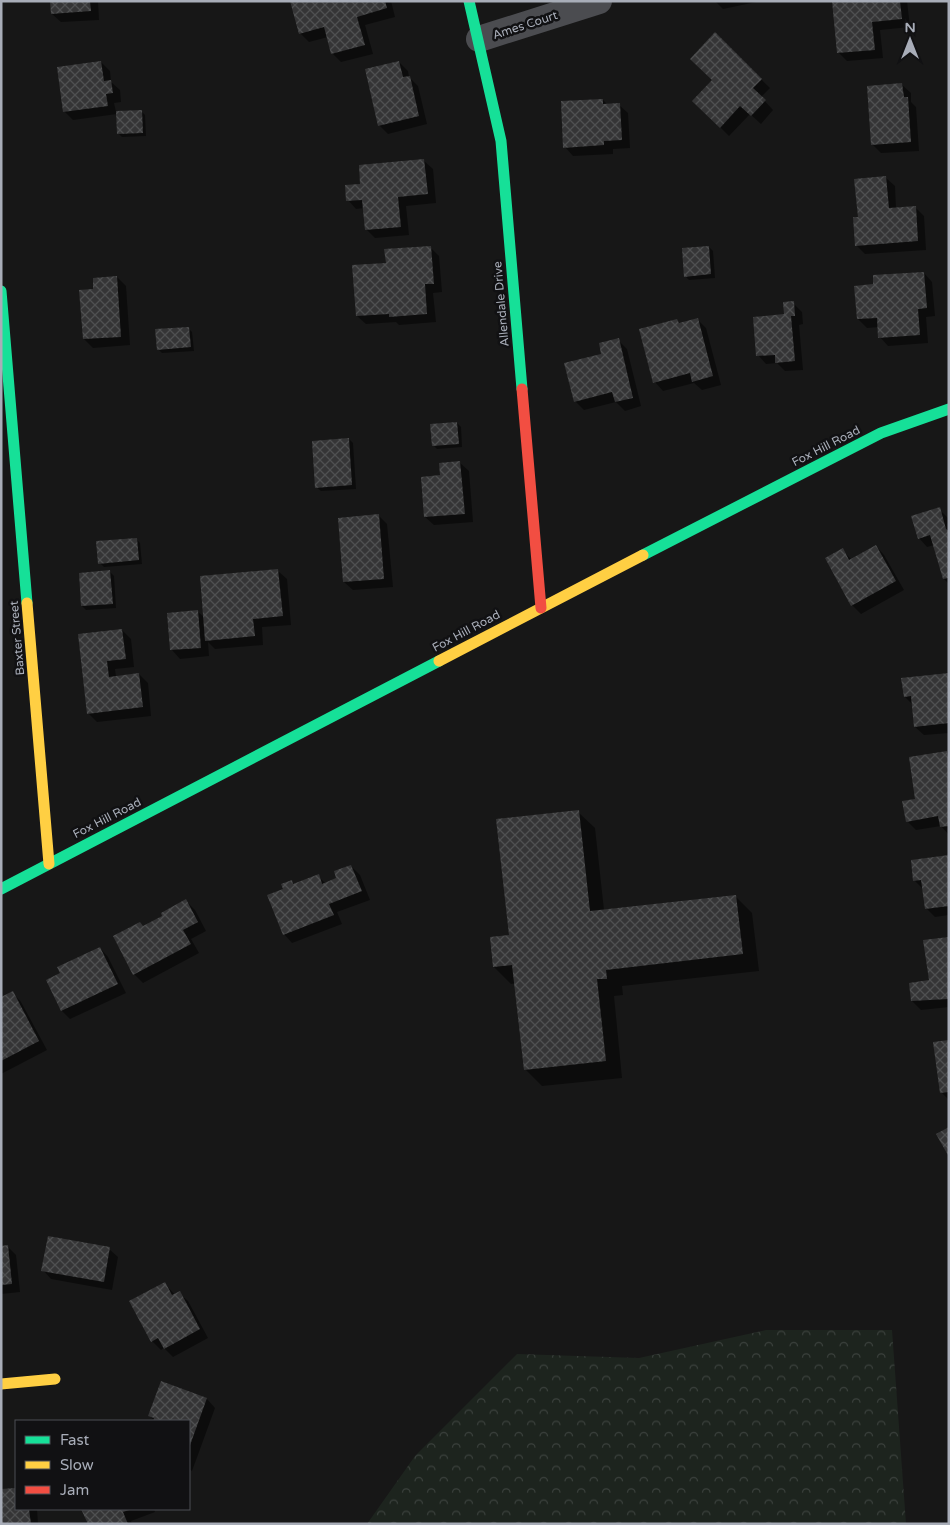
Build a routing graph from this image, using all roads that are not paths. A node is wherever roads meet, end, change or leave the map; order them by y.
1 (469, 1) edge
2 (600, 1) edge
3 (479, 39) junction
4 (1, 291) edge
5 (949, 409) edge
6 (541, 608) junction
7 (49, 864) junction
8 (1, 889) edge
9 (55, 1379) dead end
10 (1, 1384) edge

1 - 3 street, Allendale Drive
2 - 3 street, Ames Court
3 - 6 street, Allendale Drive
4 - 7 street, Baxter Street
5 - 6 street, Fox Hill Road
6 - 7 street, Fox Hill Road
7 - 8 street, Fox Hill Road
9 - 10 street

